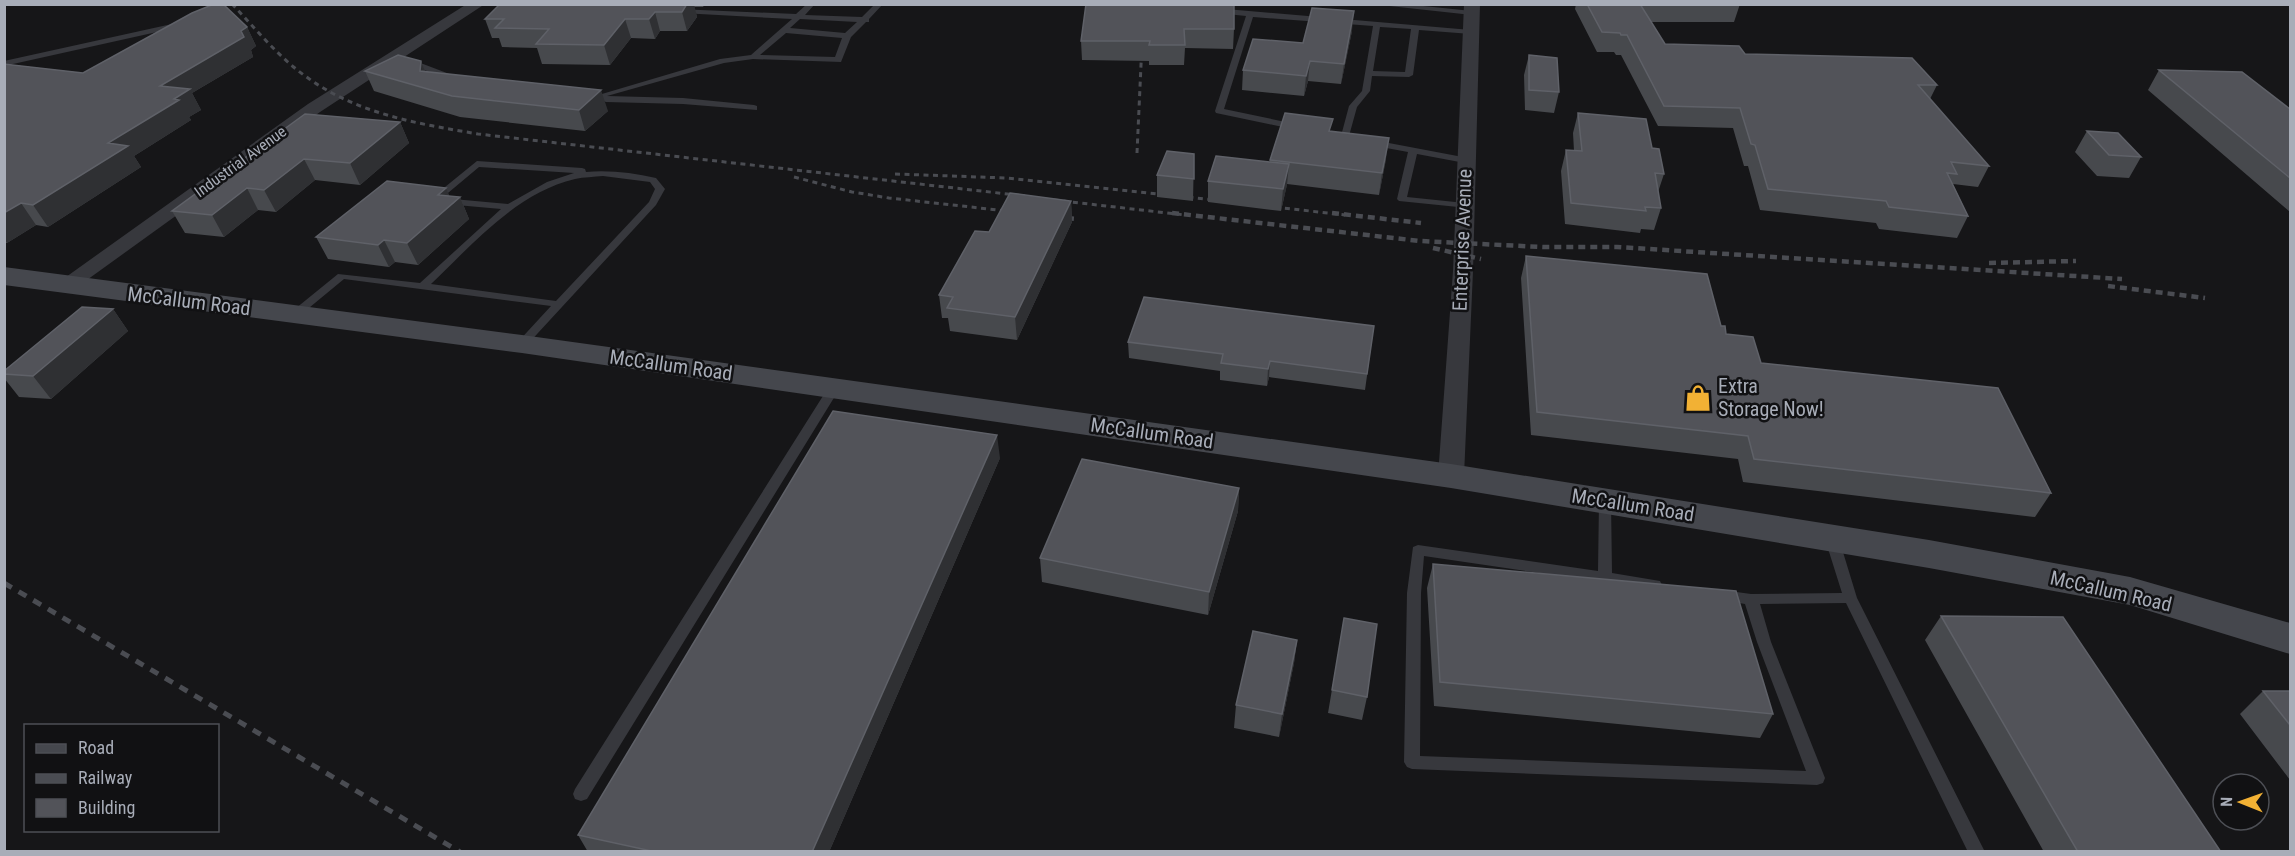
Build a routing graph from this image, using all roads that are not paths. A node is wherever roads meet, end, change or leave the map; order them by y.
1 (478, 4) edge
2 (813, 4) edge
3 (880, 4) edge
4 (1211, 4) edge
5 (1374, 4) edge
6 (666, 11) edge
7 (1250, 14) junction
8 (800, 16) junction
9 (1472, 16) edge
10 (194, 20) edge
11 (866, 20) junction
12 (1377, 24) junction
13 (1415, 28) junction
14 (784, 30) junction
15 (847, 36) junction
16 (396, 57) junction
17 (753, 57) junction
18 (4, 64) edge
19 (1368, 73) junction
20 (470, 83) edge
21 (582, 98) edge
22 (592, 99) junction
23 (754, 108) dead end
24 (1310, 130) edge
25 (1333, 134) edge
26 (1345, 136) junction
27 (1356, 139) edge
28 (1367, 142) edge
29 (1413, 152) junction
30 (1465, 160) junction
31 (602, 173) junction
32 (1465, 206) junction
33 (508, 207) junction
34 (4, 276) edge
35 (66, 285) junction
36 (423, 286) junction
37 (558, 304) junction
38 (294, 315) junction
39 (522, 344) junction
40 (834, 388) junction
41 (1451, 476) junction
42 (1605, 501) junction
43 (1832, 538) junction
44 (1605, 578) junction
45 (1672, 588) edge
46 (1706, 593) edge
47 (1850, 598) junction
48 (1751, 599) junction
49 (2290, 639) edge
50 (581, 794) dead end
51 (1977, 852) edge

1 - 16 street, Industrial Avenue
2 - 8 lane
3 - 11 lane
4 - 7 lane
5 - 9 lane
6 - 8 lane
7 - 12 lane
7 - 24 lane
8 - 11 lane
8 - 14 lane
9 - 13 lane
9 - 30 street, Enterprise Avenue
10 - 18 lane
11 - 15 lane
12 - 13 lane
12 - 19 lane
13 - 19 lane
14 - 15 lane
14 - 17 lane
15 - 17 lane
16 - 20 lane
16 - 35 street, Industrial Avenue
17 - 22 lane
19 - 26 lane
21 - 22 lane
22 - 23 lane
25 - 26 lane
26 - 27 lane
28 - 29 lane
29 - 30 lane
29 - 32 lane
30 - 32 street, Enterprise Avenue
31 - 33 lane
31 - 33 lane
31 - 37 lane
32 - 41 street, Enterprise Avenue
33 - 36 lane
34 - 35 main road, McCallum Road
35 - 38 main road, McCallum Road
36 - 37 lane
36 - 38 lane
37 - 39 lane
38 - 39 main road, McCallum Road
39 - 40 main road, McCallum Road
40 - 41 main road, McCallum Road
40 - 50 lane
41 - 42 main road, McCallum Road
42 - 43 main road, McCallum Road
42 - 44 lane
43 - 47 lane
43 - 49 main road, McCallum Road
44 - 45 lane
44 - 48 lane
46 - 48 lane
47 - 48 lane
47 - 51 lane

